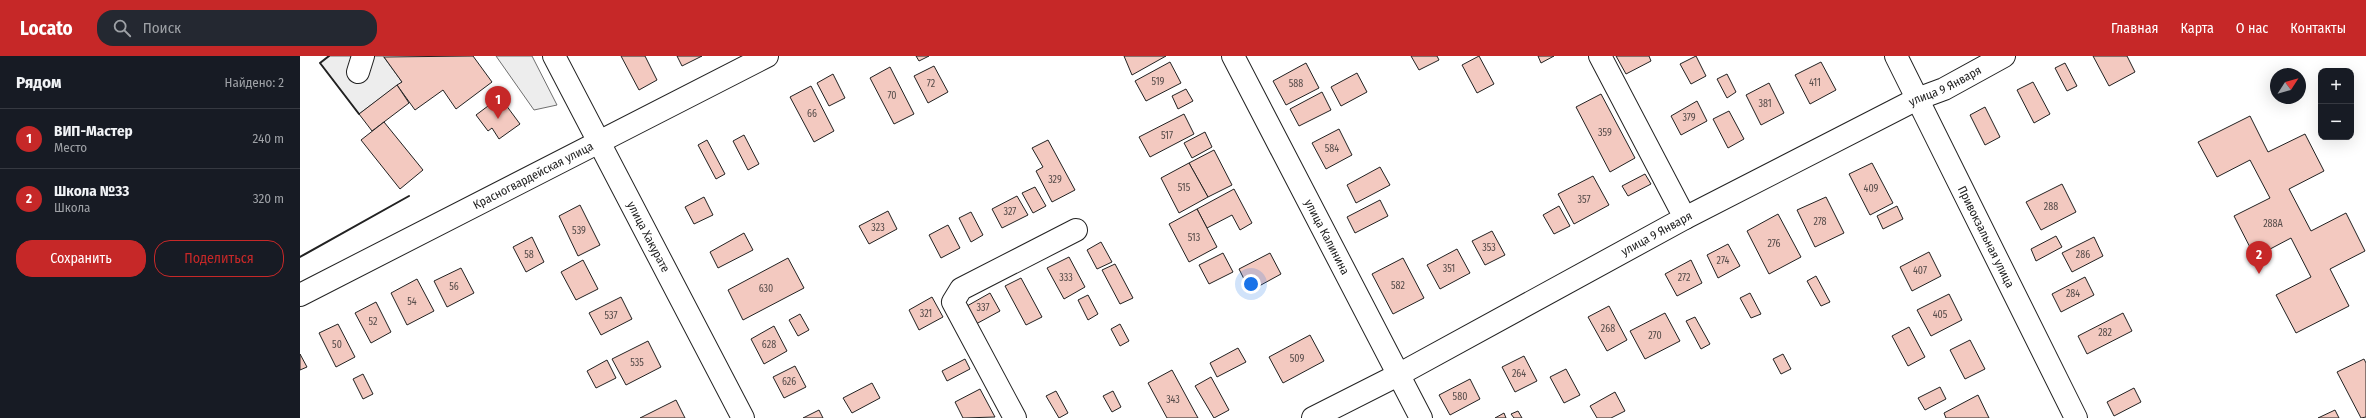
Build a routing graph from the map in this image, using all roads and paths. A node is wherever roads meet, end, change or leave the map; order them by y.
1 (554, 56) edge
2 (767, 56) edge
3 (1233, 56) edge
4 (1600, 56) edge
5 (1896, 56) edge
6 (2004, 56) edge
7 (736, 63) edge
8 (1917, 100) junction
9 (598, 143) junction
10 (1685, 218) junction
11 (1076, 230) dead end
12 (300, 295) edge
13 (1398, 375) junction
14 (743, 418) edge
15 (1015, 418) edge
16 (1314, 418) edge
17 (1421, 418) edge
18 (2076, 418) edge

1 - 9 street, улица Хакурате
2 - 7 street, Красногвардейская улица
3 - 13 street, улица Калинина
4 - 10 street
5 - 8 street, Привокзальная улица
6 - 8 street, улица 9 Января
7 - 9 street, Красногвардейская улица
8 - 10 street, улица 9 Января
8 - 18 street, Привокзальная улица
9 - 12 street, Красногвардейская улица
9 - 14 street, улица Хакурате
10 - 13 street, улица 9 Января
11 - 15 street
13 - 16 street, улица 9 Января
13 - 17 street, улица Калинина

